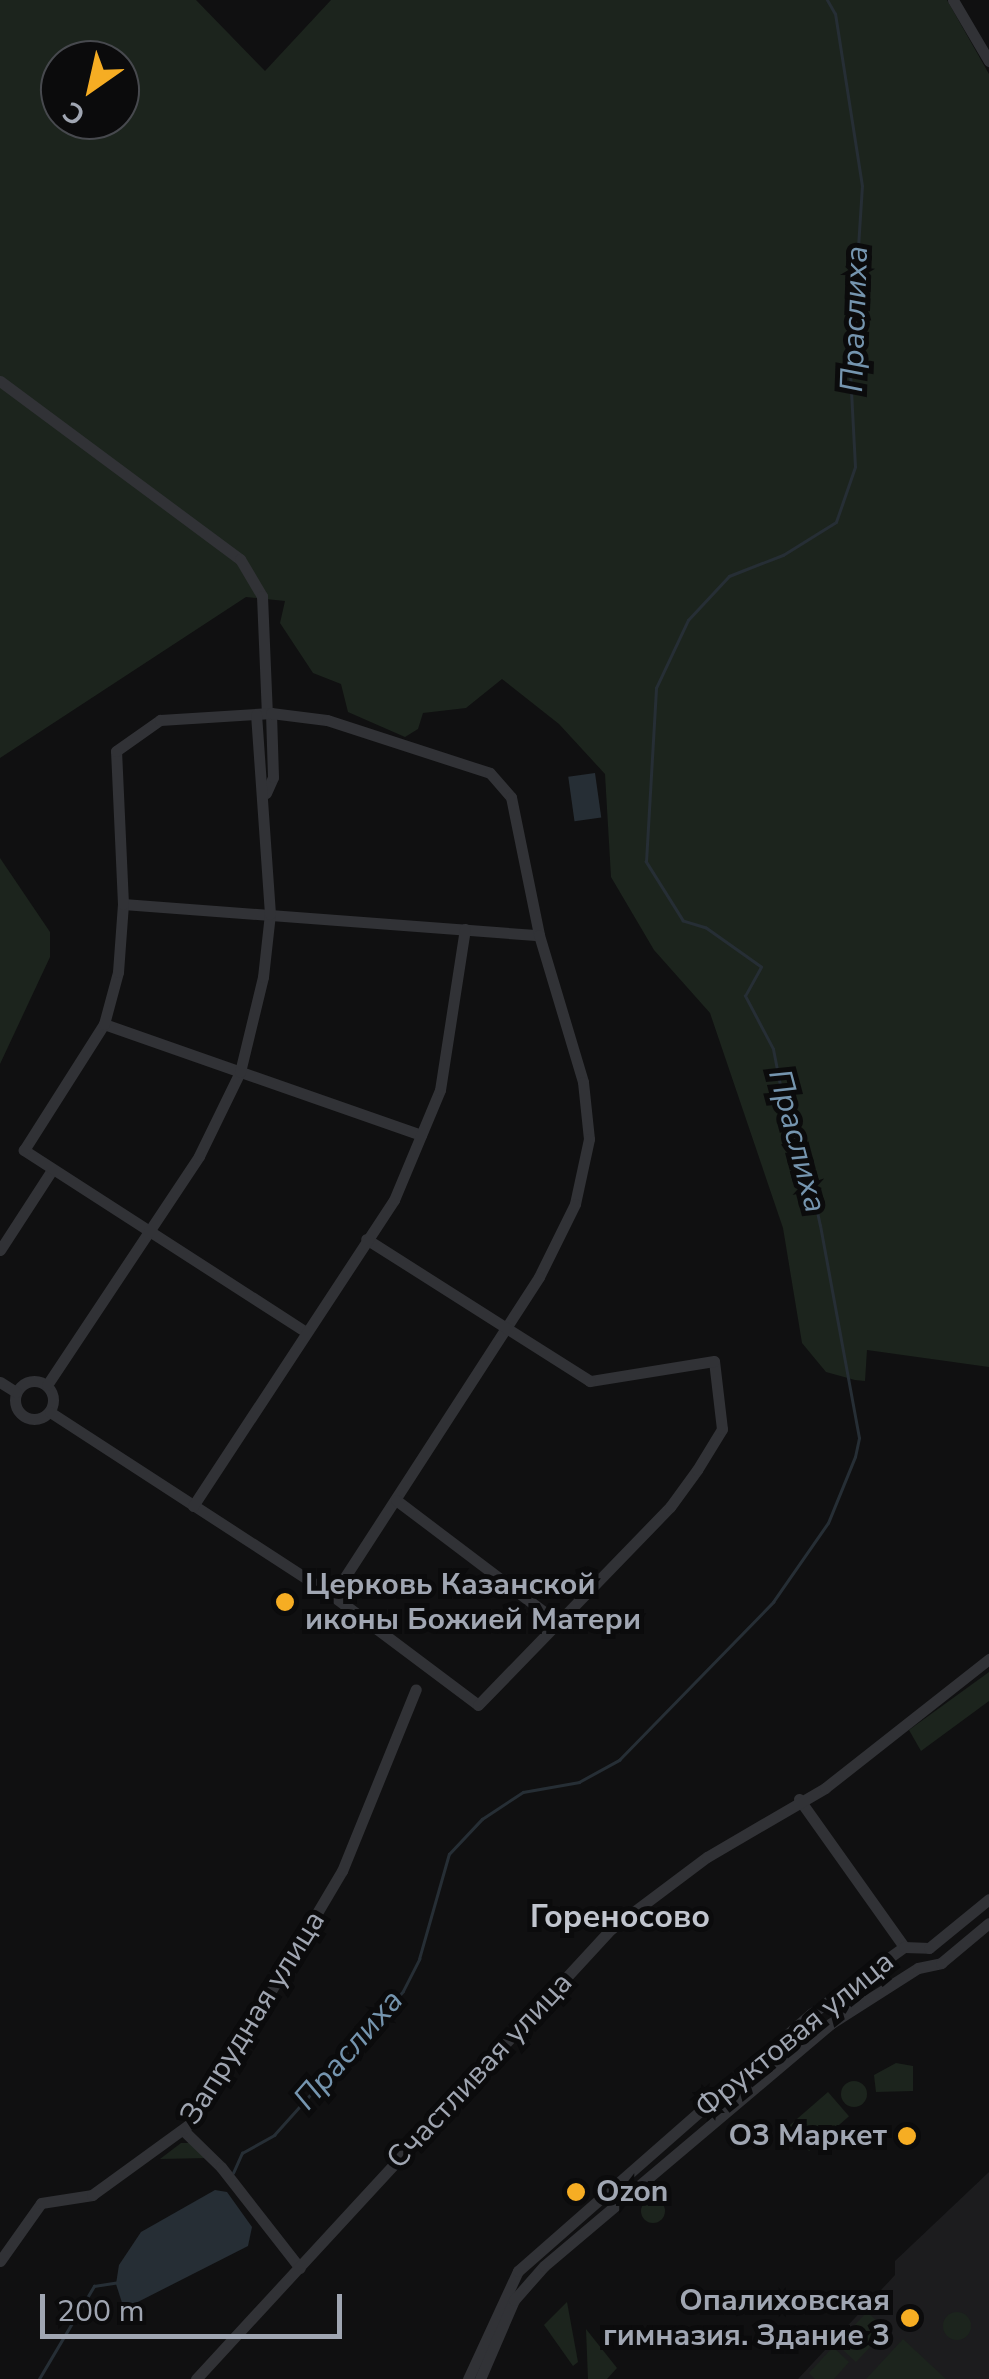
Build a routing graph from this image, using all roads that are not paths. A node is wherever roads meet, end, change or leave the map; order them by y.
1 (954, 0) edge
2 (989, 61) edge
3 (0, 381) edge
4 (265, 713) junction
5 (123, 904) junction
6 (270, 914) junction
7 (465, 929) junction
8 (539, 935) junction
9 (104, 1024) junction
10 (240, 1072) junction
11 (421, 1135) junction
12 (52, 1170) junction
13 (148, 1231) junction
14 (366, 1239) junction
15 (0, 1250) edge
16 (505, 1328) junction
17 (306, 1332) junction
18 (0, 1382) edge
19 (47, 1385) junction
20 (16, 1392) junction
21 (50, 1412) junction
22 (396, 1500) junction
23 (193, 1506) junction
24 (333, 1596) junction
25 (556, 1620) junction
26 (989, 1660) edge
27 (416, 1690) dead end
28 (799, 1800) junction
29 (989, 1899) edge
30 (989, 1922) edge
31 (904, 1947) junction
32 (184, 2132) junction
33 (0, 2261) edge
34 (300, 2268) junction
35 (196, 2379) edge
36 (468, 2379) edge
37 (480, 2379) edge

1 - 2 street
3 - 4 street
4 - 5 street
4 - 6 street
4 - 8 street
5 - 6 street
5 - 9 street
6 - 7 street
6 - 10 street
7 - 8 street
7 - 11 street
8 - 16 street
9 - 10 street
9 - 12 street
10 - 11 street
10 - 13 street
11 - 14 street
12 - 13 street
12 - 15 street
13 - 17 street
13 - 19 street
14 - 16 street
14 - 17 street
16 - 22 street
16 - 25 street
17 - 23 street
18 - 20 street
19 - 20 street
19 - 21 street
20 - 21 street
21 - 23 street
22 - 24 street
22 - 25 street
23 - 24 street
24 - 25 street
26 - 28 street, Счастливая улица
27 - 32 street, Запрудная улица
28 - 31 street
28 - 34 street, Счастливая улица
29 - 31 street, Фруктовая улица
30 - 37 street
31 - 36 street, Фруктовая улица
32 - 33 street, Запрудная улица
32 - 34 street
34 - 35 street, Счастливая улица

